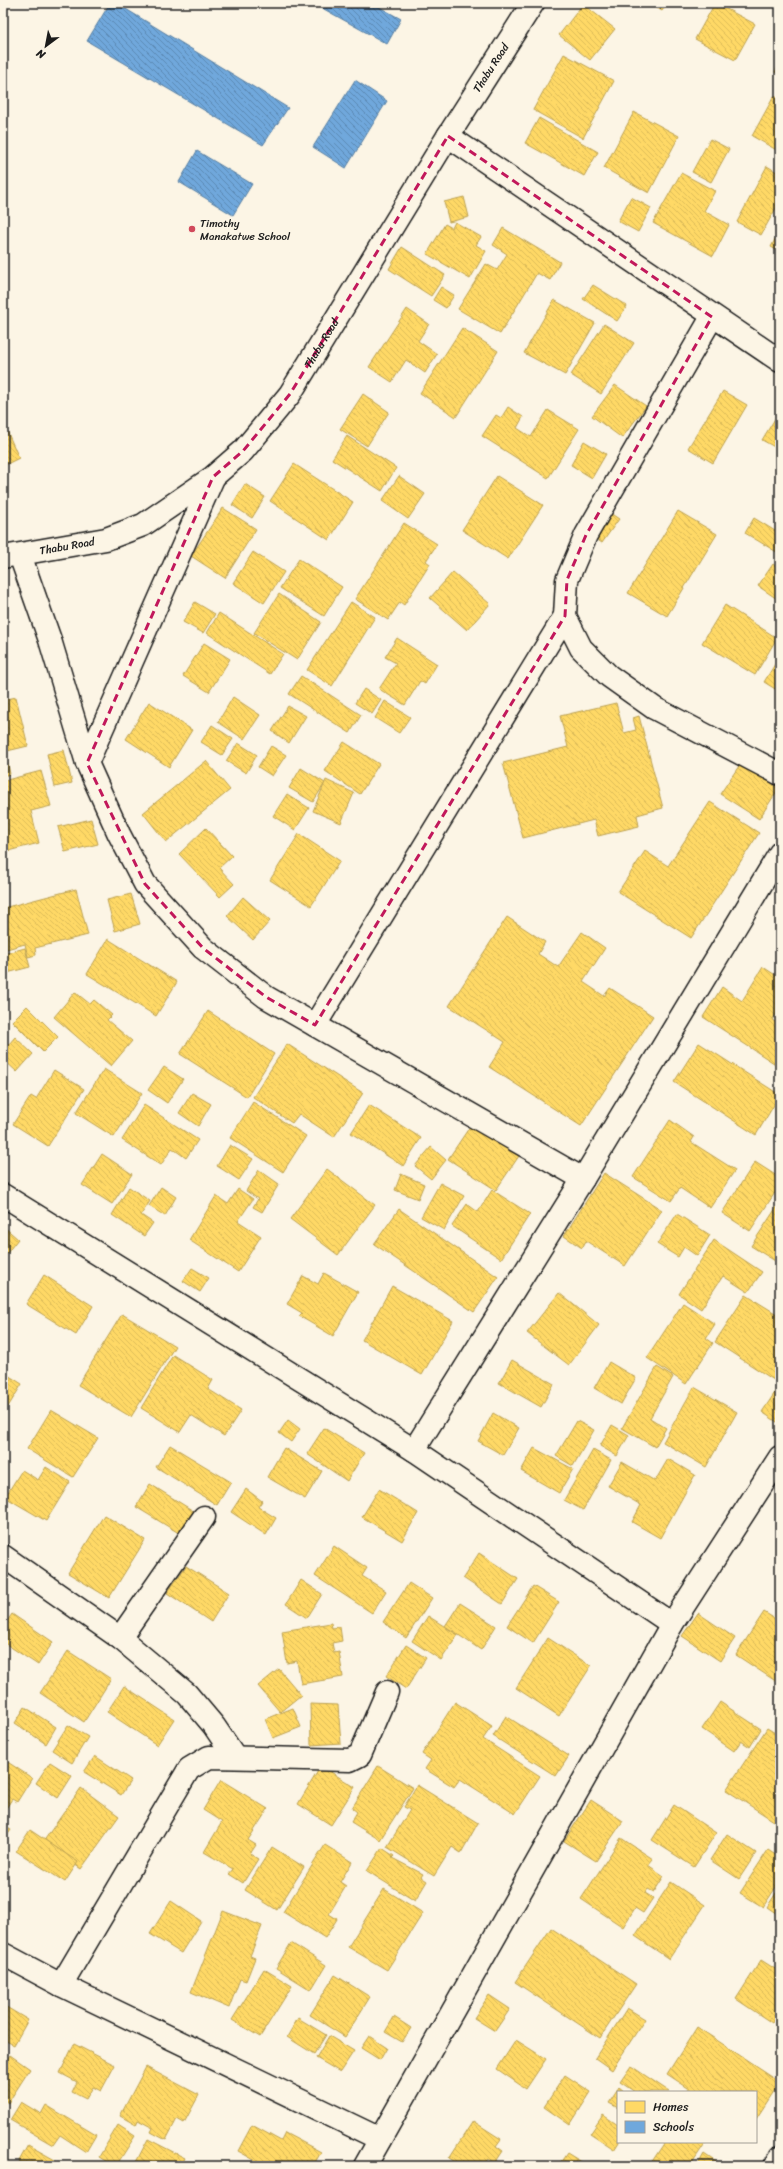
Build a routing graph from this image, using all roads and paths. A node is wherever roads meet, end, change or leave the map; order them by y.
1 (533, 3) edge
2 (448, 136) junction
3 (712, 317) junction
4 (780, 361) edge
5 (213, 477) junction
6 (11, 556) edge
7 (566, 616) junction
8 (86, 763) junction
9 (780, 774) edge
10 (780, 853) edge
11 (315, 1025) junction
12 (583, 1179) junction
13 (3, 1195) edge
14 (414, 1450) junction
15 (779, 1460) edge
16 (204, 1518) dead end
17 (3, 1556) edge
18 (672, 1624) junction
19 (120, 1638) junction
20 (388, 1692) dead end
21 (235, 1758) junction
22 (3, 1954) edge
23 (61, 1985) junction
24 (380, 2139) junction
25 (780, 2158) edge
26 (365, 2166) edge
27 (775, 2166) edge

1 - 2 street, Thabu Road
2 - 3 street
2 - 5 street, Thabu Road
3 - 4 street
3 - 7 street
5 - 6 street, Thabu Road
5 - 8 street
6 - 8 street
7 - 9 street
7 - 11 street
8 - 11 street
10 - 12 street
11 - 12 street
12 - 14 street
13 - 14 street
14 - 18 street
15 - 18 street
16 - 19 street
17 - 19 street
18 - 24 street
19 - 21 street
20 - 21 street
21 - 23 street
22 - 23 street
23 - 24 street
24 - 26 street
25 - 27 street

